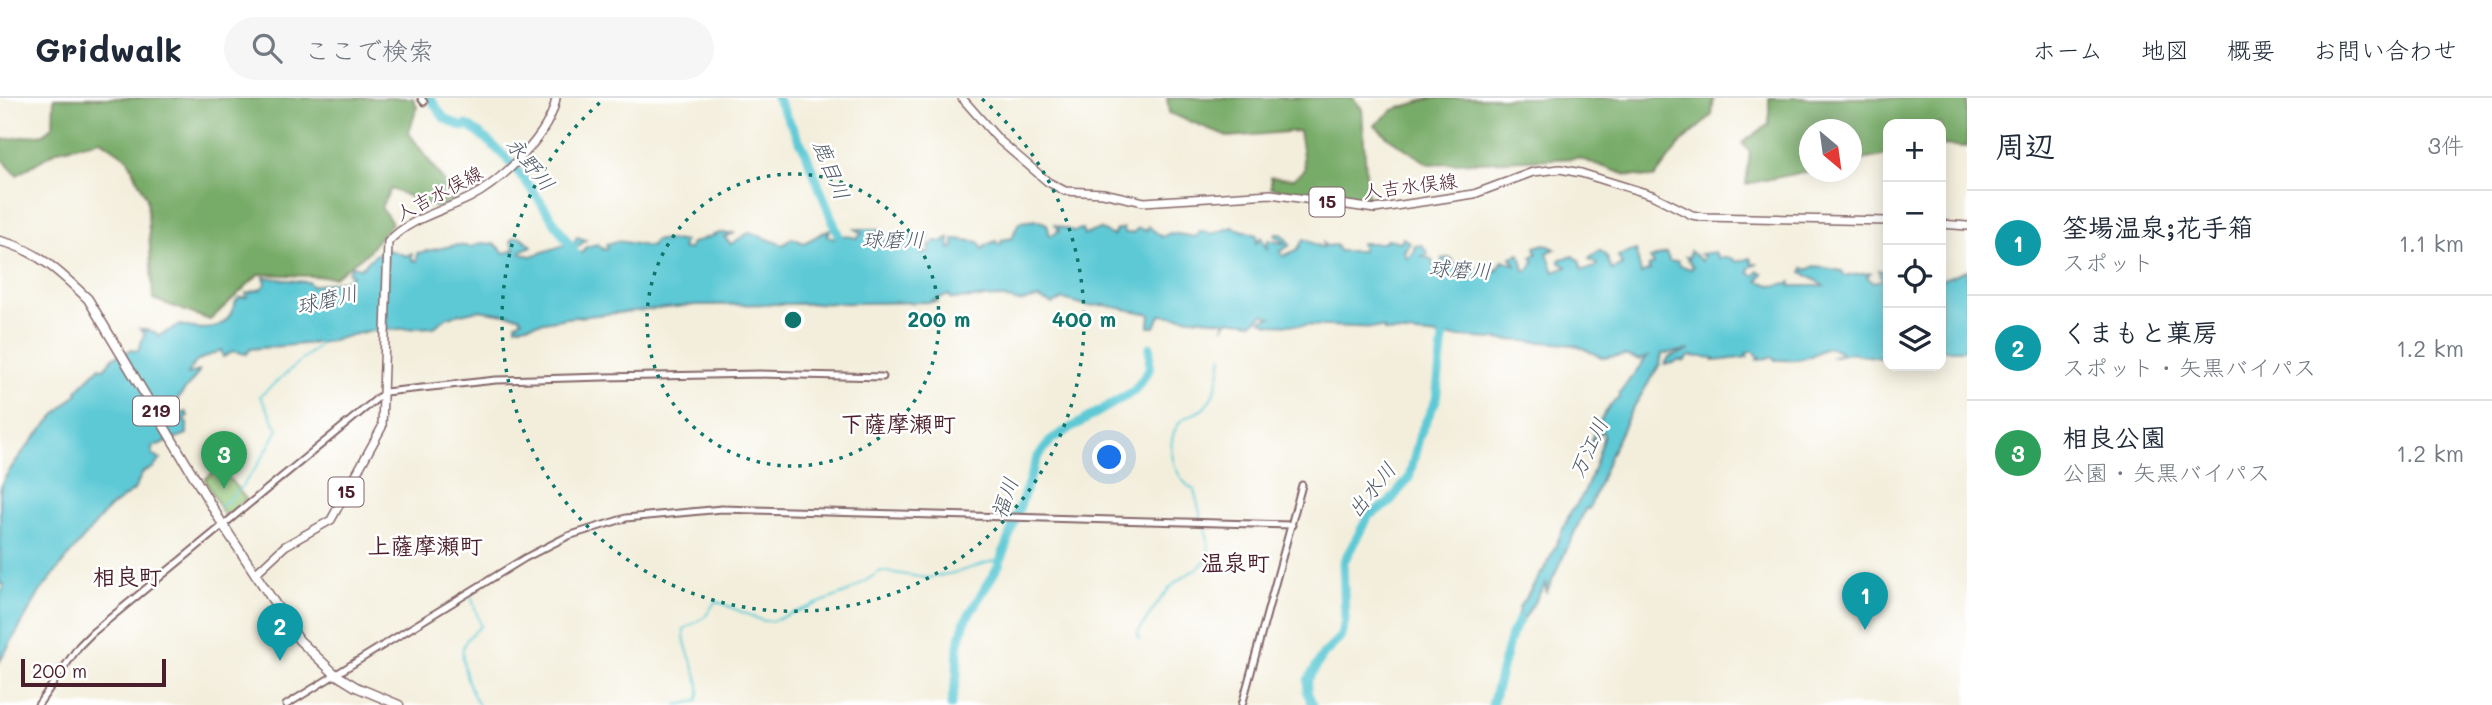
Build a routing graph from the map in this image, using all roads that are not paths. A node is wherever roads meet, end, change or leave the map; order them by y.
1 (556, 98) edge
2 (962, 98) edge
3 (1883, 221) edge
4 (1946, 224) edge
5 (1967, 226) edge
6 (0, 241) edge
7 (883, 377) dead end
8 (385, 393) junction
9 (1302, 485) dead end
10 (223, 525) junction
11 (1292, 526) junction
12 (255, 574) junction
13 (335, 674) junction
14 (38, 705) edge
15 (286, 705) edge
16 (399, 705) edge
17 (1242, 705) edge

1 - 8 main road, 人吉水俣線 / 15
2 - 3 main road, 人吉水俣線 / 15
4 - 5 main road
6 - 10 highway, 219
7 - 8 street
8 - 10 street
8 - 12 main road, 人吉水俣線 / 15
9 - 11 street
10 - 12 highway, 219
10 - 14 street
11 - 13 street
11 - 17 street
12 - 13 highway, 219
13 - 15 street
13 - 16 highway, 219

